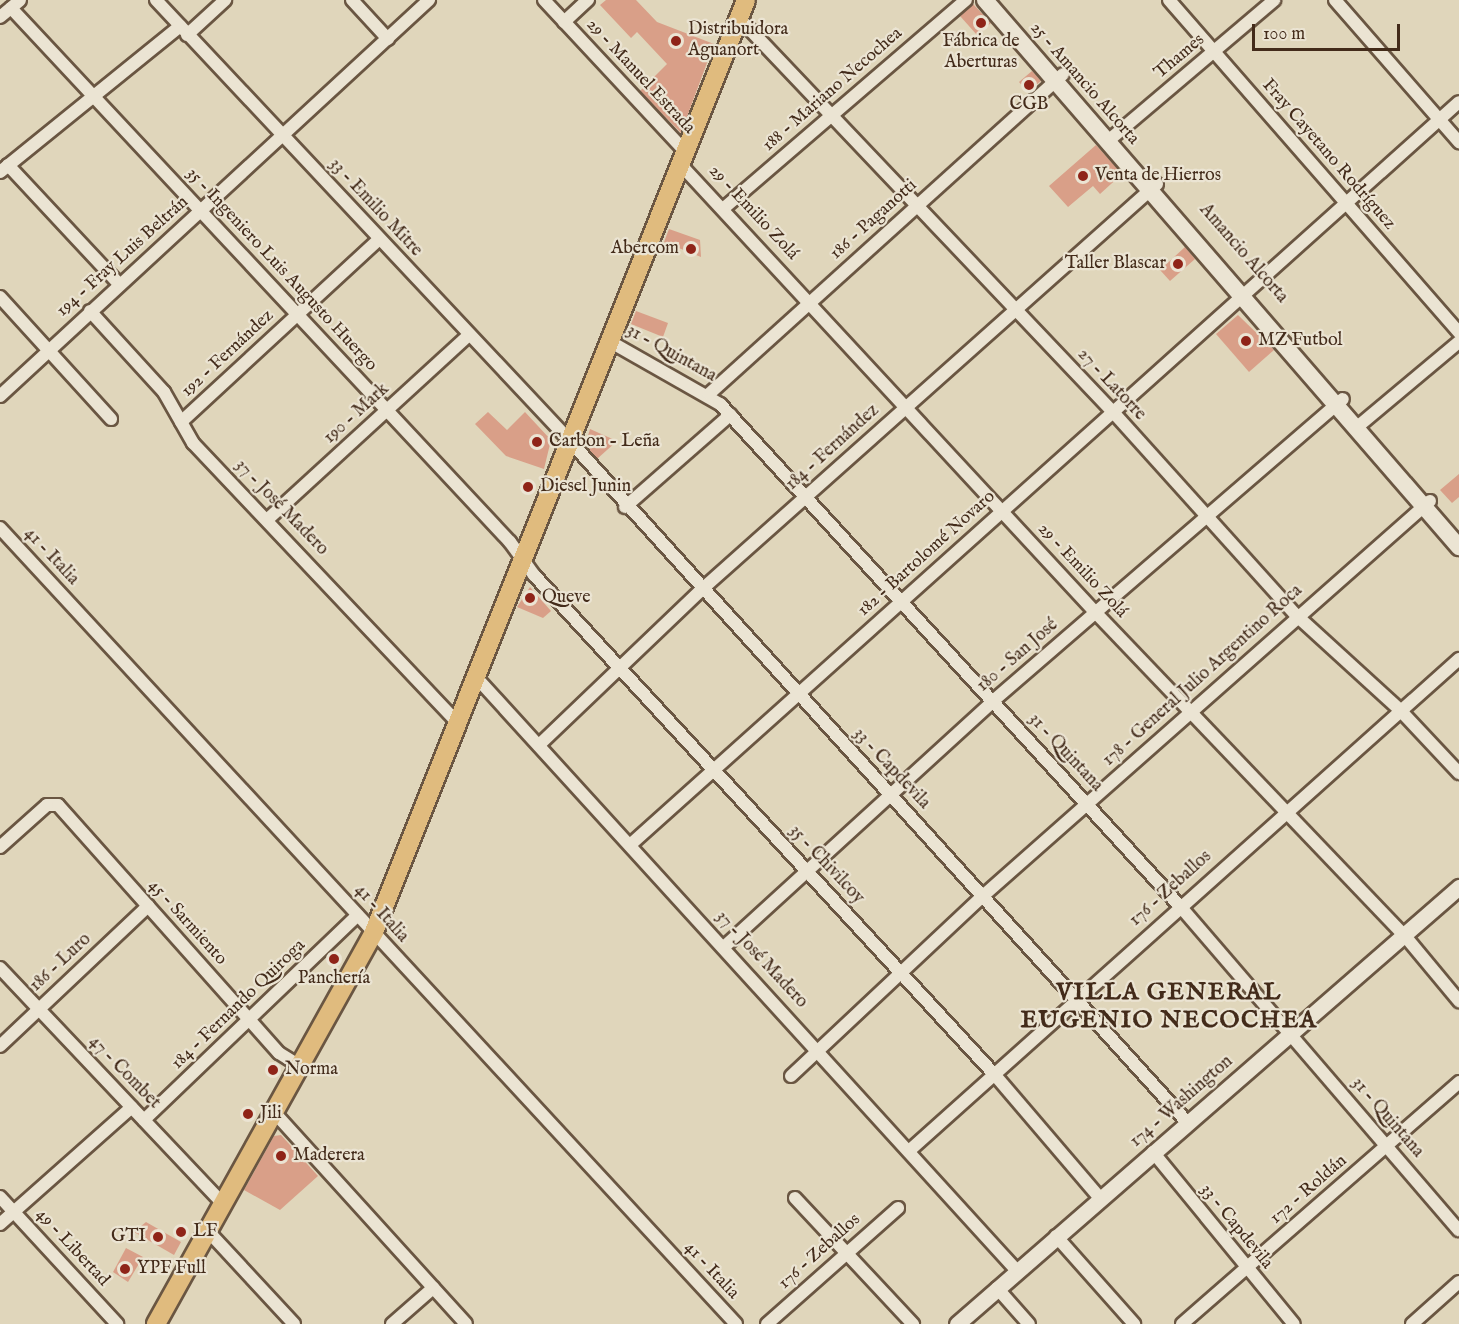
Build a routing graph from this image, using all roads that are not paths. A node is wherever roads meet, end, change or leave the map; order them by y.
1 (156, 0) edge
2 (225, 0) edge
3 (352, 0) edge
4 (429, 0) edge
5 (544, 0) edge
6 (588, 0) edge
7 (746, 0) edge
8 (966, 0) edge
9 (985, 0) edge
10 (998, 0) edge
11 (1169, 0) edge
12 (1274, 0) edge
13 (1335, 0) edge
14 (15, 4) edge
15 (0, 17) edge
16 (739, 18) junction
17 (564, 22) junction
18 (183, 30) junction
19 (388, 39) junction
20 (1214, 52) junction
21 (1060, 77) junction
22 (95, 94) junction
23 (1459, 102) edge
24 (832, 114) junction
25 (1439, 119) junction
26 (283, 137) junction
27 (1111, 138) junction
28 (1459, 142) edge
29 (682, 158) junction
30 (4, 168) edge
31 (1154, 187) junction
32 (1345, 201) junction
33 (918, 205) junction
34 (724, 208) junction
35 (201, 211) junction
36 (379, 239) junction
37 (119, 284) junction
38 (1246, 293) junction
39 (0, 297) edge
40 (811, 300) junction
41 (1016, 310) junction
42 (90, 311) junction
43 (296, 315) junction
44 (1459, 333) edge
45 (469, 335) junction
46 (609, 341) junction
47 (1459, 342) edge
48 (48, 350) junction
49 (709, 394) junction
50 (0, 396) edge
51 (1339, 402) junction
52 (906, 405) junction
53 (387, 412) junction
54 (1113, 412) junction
55 (730, 415) junction
56 (111, 419) dead end
57 (181, 422) junction
58 (1359, 426) junction
59 (569, 440) junction
60 (804, 498) junction
61 (1427, 503) junction
62 (625, 507) junction
63 (1002, 511) junction
64 (1206, 515) junction
65 (268, 519) junction
66 (0, 528) edge
67 (1459, 534) edge
68 (1459, 547) edge
69 (522, 559) junction
70 (700, 591) junction
71 (901, 602) junction
72 (1095, 612) junction
73 (1296, 615) junction
74 (1459, 659) edge
75 (620, 667) junction
76 (476, 677) junction
77 (797, 695) junction
78 (993, 701) junction
79 (1400, 709) junction
80 (1190, 710) junction
81 (458, 723) junction
82 (539, 745) junction
83 (712, 770) junction
84 (1459, 773) edge
85 (890, 794) junction
86 (1088, 805) junction
87 (1287, 810) junction
88 (630, 845) junction
89 (0, 846) edge
90 (807, 870) junction
91 (1459, 887) edge
92 (984, 895) junction
93 (1179, 905) junction
94 (148, 906) junction
95 (358, 915) junction
96 (374, 932) junction
97 (1405, 936) junction
98 (724, 947) junction
99 (0, 968) edge
100 (899, 972) junction
101 (1076, 1000) junction
102 (1459, 1001) edge
103 (38, 1009) junction
104 (249, 1020) junction
105 (1291, 1035) junction
106 (0, 1046) edge
107 (819, 1048) junction
108 (298, 1065) junction
109 (994, 1074) junction
110 (791, 1076) dead end
111 (1459, 1082) edge
112 (132, 1107) junction
113 (273, 1111) junction
114 (144, 1120) junction
115 (1187, 1122) junction
116 (1388, 1145) junction
117 (910, 1150) junction
118 (1153, 1152) junction
119 (0, 1197) edge
120 (795, 1198) dead end
121 (1100, 1198) junction
122 (221, 1202) junction
123 (898, 1208) dead end
124 (14, 1212) junction
125 (0, 1224) edge
126 (207, 1230) junction
127 (1459, 1230) edge
128 (1056, 1236) junction
129 (847, 1252) junction
130 (1247, 1269) junction
131 (1017, 1271) junction
132 (1459, 1282) edge
133 (433, 1288) junction
134 (998, 1288) junction
135 (117, 1324) edge
136 (156, 1324) edge
137 (294, 1324) edge
138 (392, 1324) edge
139 (466, 1324) edge
140 (736, 1324) edge
141 (767, 1324) edge
142 (913, 1324) edge
143 (957, 1324) edge
144 (1029, 1324) edge
145 (1134, 1324) edge
146 (1182, 1324) edge
147 (1294, 1324) edge
148 (1412, 1324) edge

1 - 18 street, 33 - Emilio Mitre
2 - 18 street
3 - 19 street
4 - 19 street, 194 - Fray Luis Beltrán
5 - 17 street, 29 - Manuel Estrada
6 - 17 street
7 - 16 main road
8 - 24 street, 188 - Mariano Necochea
9 - 21 main road, 25 - Amancio Alcorta
10 - 21 main road
11 - 20 street, Fray Cayetano Rodríguez
12 - 20 street, Thames
13 - 25 street
14 - 15 street
14 - 22 street, 35 - Ingeniero Luis Augusto Huergo
16 - 24 street, 27 - Latorre
16 - 29 main road
17 - 29 street, 29 - Manuel Estrada
18 - 22 street
18 - 26 street, 33 - Emilio Mitre
19 - 26 street, 194 - Fray Luis Beltrán
20 - 27 street, Thames
20 - 32 street, Fray Cayetano Rodríguez
21 - 27 main road, 25 - Amancio Alcorta
21 - 33 street, 186 - Paganotti
22 - 30 street
22 - 35 street, 35 - Ingeniero Luis Augusto Huergo
23 - 25 street, 182 - Bartolomé Novaro
24 - 33 street, 27 - Latorre
24 - 34 street, 188 - Mariano Necochea
25 - 28 street
25 - 32 street, 182 - Bartolomé Novaro
26 - 35 street, 194 - Fray Luis Beltrán
26 - 36 street, 33 - Emilio Mitre
27 - 31 main road, 25 - Amancio Alcorta
29 - 34 street, 29 - Emilio Zolá
29 - 46 main road
30 - 37 street
31 - 38 main road, 25 - Amancio Alcorta
31 - 41 street, 184 - Fernández
32 - 38 street, 182 - Bartolomé Novaro
32 - 44 street, Fray Cayetano Rodríguez
33 - 40 street, 186 - Paganotti
33 - 41 street, 27 - Latorre
34 - 40 street, 29 - Emilio Zolá
35 - 37 street, 194 - Fray Luis Beltrán
35 - 43 street, 35 - Ingeniero Luis Augusto Huergo
36 - 43 street, 192 - Fernández
36 - 45 street, 33 - Emilio Mitre
37 - 42 street, 194 - Fray Luis Beltrán
38 - 51 main road, 25 - Amancio Alcorta
38 - 54 street, 182 - Bartolomé Novaro
39 - 48 street
40 - 49 street, 186 - Paganotti
40 - 52 street, 29 - Emilio Zolá
41 - 52 street, 184 - Fernández
41 - 54 street, 27 - Latorre
42 - 48 street, 194 - Fray Luis Beltrán
42 - 57 street, 37 - José Madero
43 - 53 street, 35 - Ingeniero Luis Augusto Huergo
43 - 57 street, 192 - Fernández
45 - 53 street, 190 - Mark
45 - 59 street, 33 - Emilio Mitre
46 - 49 street, 31 - Quintana
46 - 59 main road
47 - 58 street
48 - 50 street, 194 - Fray Luis Beltrán
48 - 56 street
49 - 55 street, 31 - Quintana
51 - 58 main road
51 - 64 street, 180 - San José
52 - 60 street, 184 - Fernández
52 - 63 street, 29 - Emilio Zolá
53 - 65 street, 190 - Mark
53 - 69 street, 35 - Ingeniero Luis Augusto Huergo
54 - 63 street, 182 - Bartolomé Novaro
54 - 64 street, 27 - Latorre
55 - 60 street, 31 - Quintana
55 - 62 street
57 - 65 street, 37 - José Madero
58 - 61 main road
59 - 62 street, 33 - Capdevila
59 - 69 main road
60 - 70 street, 184 - Fernández
60 - 71 street, 31 - Quintana
61 - 67 main road
61 - 68 main road
61 - 73 street, 178 - General Julio Argentino Roca
62 - 70 street, 33 - Capdevila
63 - 71 street, 182 - Bartolomé Novaro
63 - 72 street, 29 - Emilio Zolá
64 - 72 street, 180 - San José
64 - 73 street, 27 - Latorre
65 - 81 street, 37 - José Madero
66 - 95 street, 41 - Italia
69 - 75 street, 35 - Chivilcoy
69 - 76 main road
70 - 75 street, 184 - Fernández
70 - 77 street, 33 - Capdevila
71 - 77 street, 182 - Bartolomé Novaro
71 - 78 street, 31 - Quintana
72 - 78 street, 180 - San José
72 - 80 street, 29 - Emilio Zolá
73 - 79 street, 27 - Latorre
73 - 80 street, 178 - General Julio Argentino Roca
74 - 79 street, 176 - Zeballos
75 - 82 street, 184 - Fernández
75 - 83 street, 35 - Chivilcoy
76 - 81 main road
76 - 82 street, 37 - José Madero
77 - 83 street, 182 - Bartolomé Novaro
77 - 85 street, 33 - Capdevila
78 - 85 street, 180 - San José
78 - 86 street, 31 - Quintana
79 - 84 street, 27 - Latorre
79 - 87 street, 176 - Zeballos
80 - 86 street, 178 - General Julio Argentino Roca
80 - 87 street, 29 - Emilio Zolá
81 - 96 main road
82 - 88 street, 37 - José Madero
83 - 88 street, 182 - Bartolomé Novaro
83 - 90 street, 35 - Chivilcoy
85 - 90 street, 180 - San José
85 - 92 street, 33 - Capdevila
86 - 92 street, 178 - General Julio Argentino Roca
86 - 93 street, 31 - Quintana
87 - 93 street, 176 - Zeballos
87 - 97 street, 29 - Emilio Zolá
88 - 98 street, 37 - José Madero
89 - 94 street, 45 - Sarmiento
90 - 98 street, 180 - San José
90 - 100 street, 35 - Chivilcoy
91 - 97 street, 174 - Washington
92 - 100 street, 178 - General Julio Argentino Roca
92 - 101 street, 33 - Capdevila
93 - 101 street, 176 - Zeballos
93 - 105 street, 31 - Quintana
94 - 103 street, 186 - Luro
94 - 104 street, 45 - Sarmiento
95 - 96 street, 41 - Italia
95 - 104 street, 184 - Fernando Quiroga
96 - 108 main road
96 - 140 street, 41 - Italia
97 - 102 street, 29 - Emilio Zolá
97 - 105 street, 174 - Washington
98 - 107 street, 37 - José Madero
99 - 103 street, 47 - Combet
100 - 107 street, 178 - General Julio Argentino Roca
100 - 109 street, 35 - Chivilcoy
101 - 109 street, 176 - Zeballos
101 - 115 street, 33 - Capdevila
103 - 106 street, 186 - Luro
103 - 112 street, 47 - Combet
104 - 108 street, 45 - Sarmiento
104 - 114 street, 184 - Fernando Quiroga
105 - 115 street, 174 - Washington
105 - 116 street, 31 - Quintana
107 - 110 street, 178 - General Julio Argentino Roca
107 - 117 street, 37 - José Madero
108 - 113 main road
109 - 117 street, 176 - Zeballos
109 - 121 street, 35 - Chivilcoy
111 - 116 street, 172 - Roldán
112 - 114 street, 47 - Combet
112 - 124 street
113 - 122 main road
113 - 133 street
114 - 122 street, 47 - Combet
115 - 118 street, 174 - Washington
116 - 127 street, 31 - Quintana
116 - 130 street, 172 - Roldán
117 - 131 street, 37 - José Madero
118 - 121 street, 174 - Washington
118 - 130 street, 33 - Capdevila
119 - 124 street, 49 - Libertad
120 - 129 street
121 - 128 street, 174 - Washington
122 - 126 main road
123 - 129 street, 176 - Zeballos
124 - 125 street
124 - 135 street, 49 - Libertad
126 - 136 main road
126 - 137 street
128 - 131 street, 174 - Washington
128 - 145 street
129 - 141 street, 176 - Zeballos
129 - 142 street
130 - 146 street, 172 - Roldán
130 - 147 street, 33 - Capdevila
131 - 134 street, 174 - Washington
132 - 148 street
133 - 138 street
133 - 139 street
134 - 143 street, 174 - Washington
134 - 144 street

